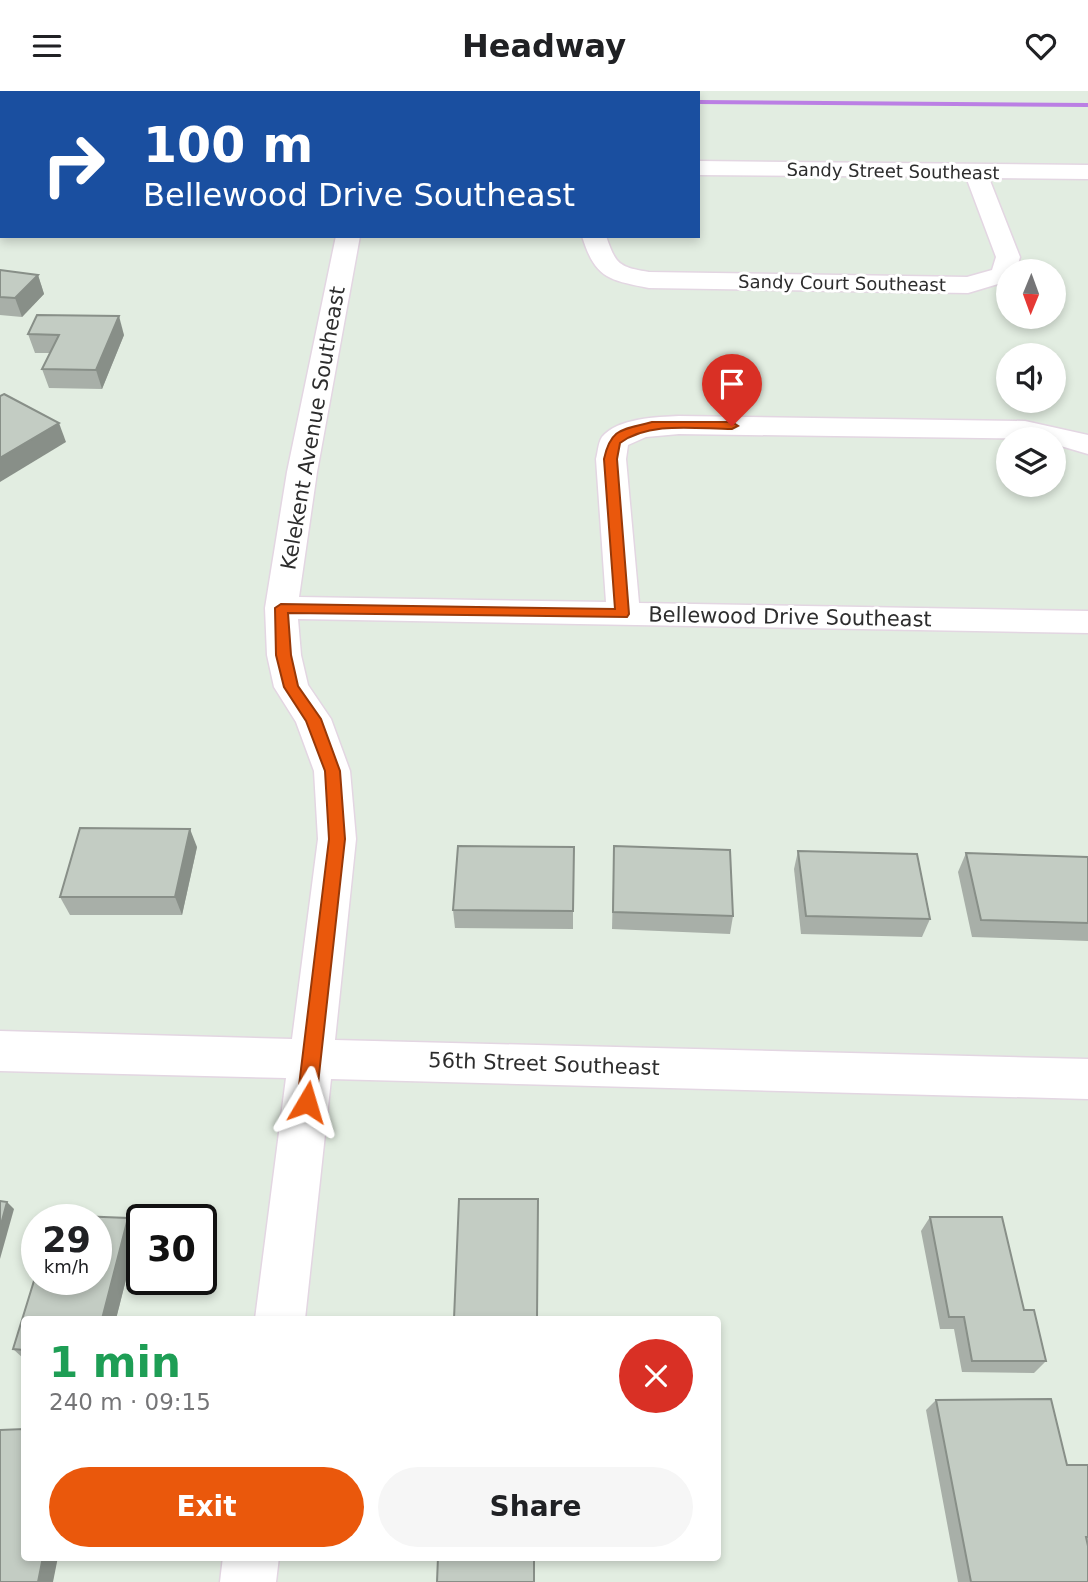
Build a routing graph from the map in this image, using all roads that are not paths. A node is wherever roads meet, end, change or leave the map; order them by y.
1 (700, 168) edge
2 (975, 172) junction
3 (1088, 172) edge
4 (348, 238) edge
5 (595, 238) edge
6 (1088, 445) edge
7 (281, 608) junction
8 (623, 614) junction
9 (1088, 622) edge
10 (0, 1051) edge
11 (312, 1057) junction
12 (1088, 1079) edge
13 (280, 1316) edge
14 (250, 1561) edge
15 (247, 1582) edge

1 - 2 street, Sandy Street Southeast
2 - 3 street, Sandy Street Southeast
2 - 5 street, Sandy Court Southeast
4 - 7 street, Kelekent Avenue Southeast
6 - 8 street
7 - 8 street, Bellewood Drive Southeast
7 - 11 street, Kelekent Avenue Southeast
8 - 9 street, Bellewood Drive Southeast
10 - 11 street, 56th Street Southeast
11 - 12 street, 56th Street Southeast
11 - 13 street, Kelekent Avenue Southeast
14 - 15 street

